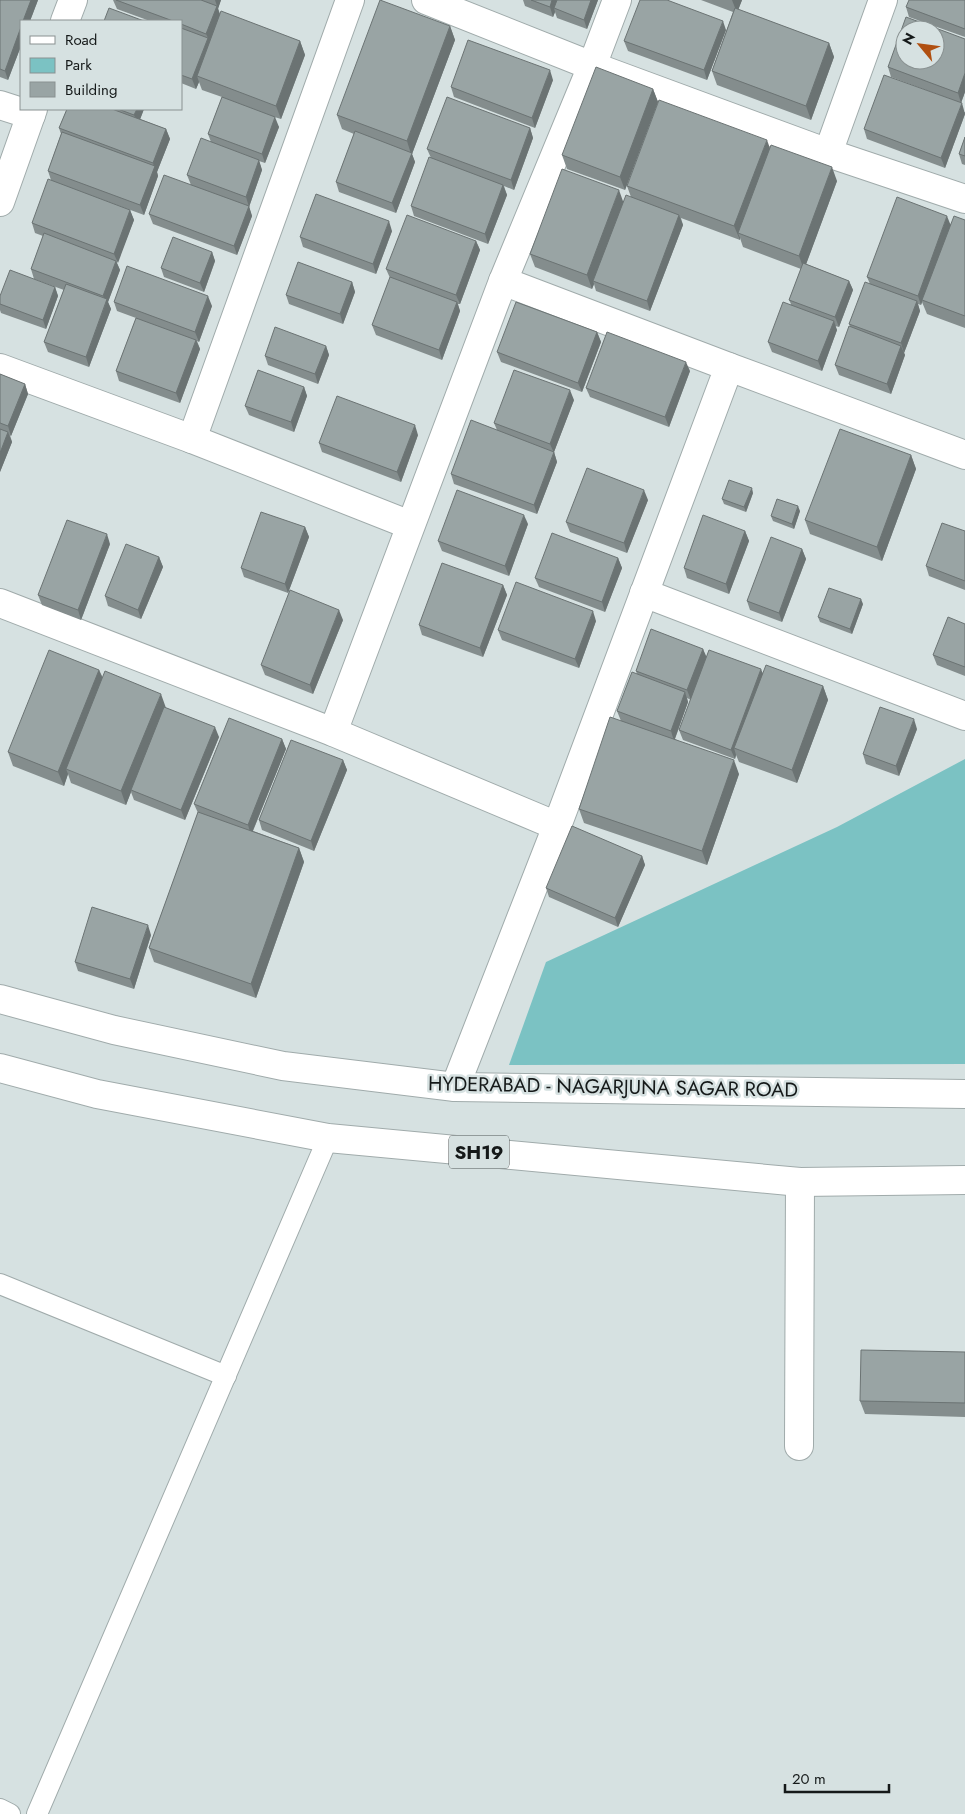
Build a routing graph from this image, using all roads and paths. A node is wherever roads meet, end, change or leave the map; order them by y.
1 (73, 0) edge
2 (350, 0) edge
3 (426, 0) edge
4 (618, 0) edge
5 (883, 0) edge
6 (65, 20) edge
7 (592, 66) junction
8 (0, 105) edge
9 (20, 109) edge
10 (32, 112) edge
11 (828, 153) junction
12 (965, 199) edge
13 (0, 202) edge
14 (503, 281) junction
15 (729, 367) junction
16 (0, 368) edge
17 (192, 439) junction
18 (964, 453) edge
19 (410, 525) junction
20 (644, 593) junction
21 (0, 603) edge
22 (965, 716) edge
23 (334, 732) junction
24 (557, 826) junction
25 (0, 999) edge
26 (0, 1068) edge
27 (455, 1087) junction
28 (965, 1094) edge
29 (328, 1138) junction
30 (965, 1180) edge
31 (800, 1182) junction
32 (0, 1284) edge
33 (226, 1376) junction
34 (799, 1446) dead end
35 (0, 1809) edge
36 (10, 1814) edge
37 (37, 1814) edge

1 - 6 street
2 - 17 street
3 - 7 street
4 - 7 street
5 - 11 street
7 - 11 street
7 - 14 street
8 - 9 street
10 - 13 street
11 - 12 street
14 - 15 street
14 - 19 street
15 - 18 street
15 - 20 street
16 - 17 street
17 - 19 street
19 - 23 street
20 - 22 street
20 - 24 street
21 - 23 street
23 - 24 street
24 - 27 street
25 - 27 street, HYDERABAD - NAGARJUNA SAGAR ROAD
26 - 29 street, SH19
27 - 28 street, HYDERABAD - NAGARJUNA SAGAR ROAD
29 - 31 street, SH19
29 - 33 lane
30 - 31 street, SH19
31 - 34 street
32 - 33 lane
33 - 37 lane
35 - 36 lane

